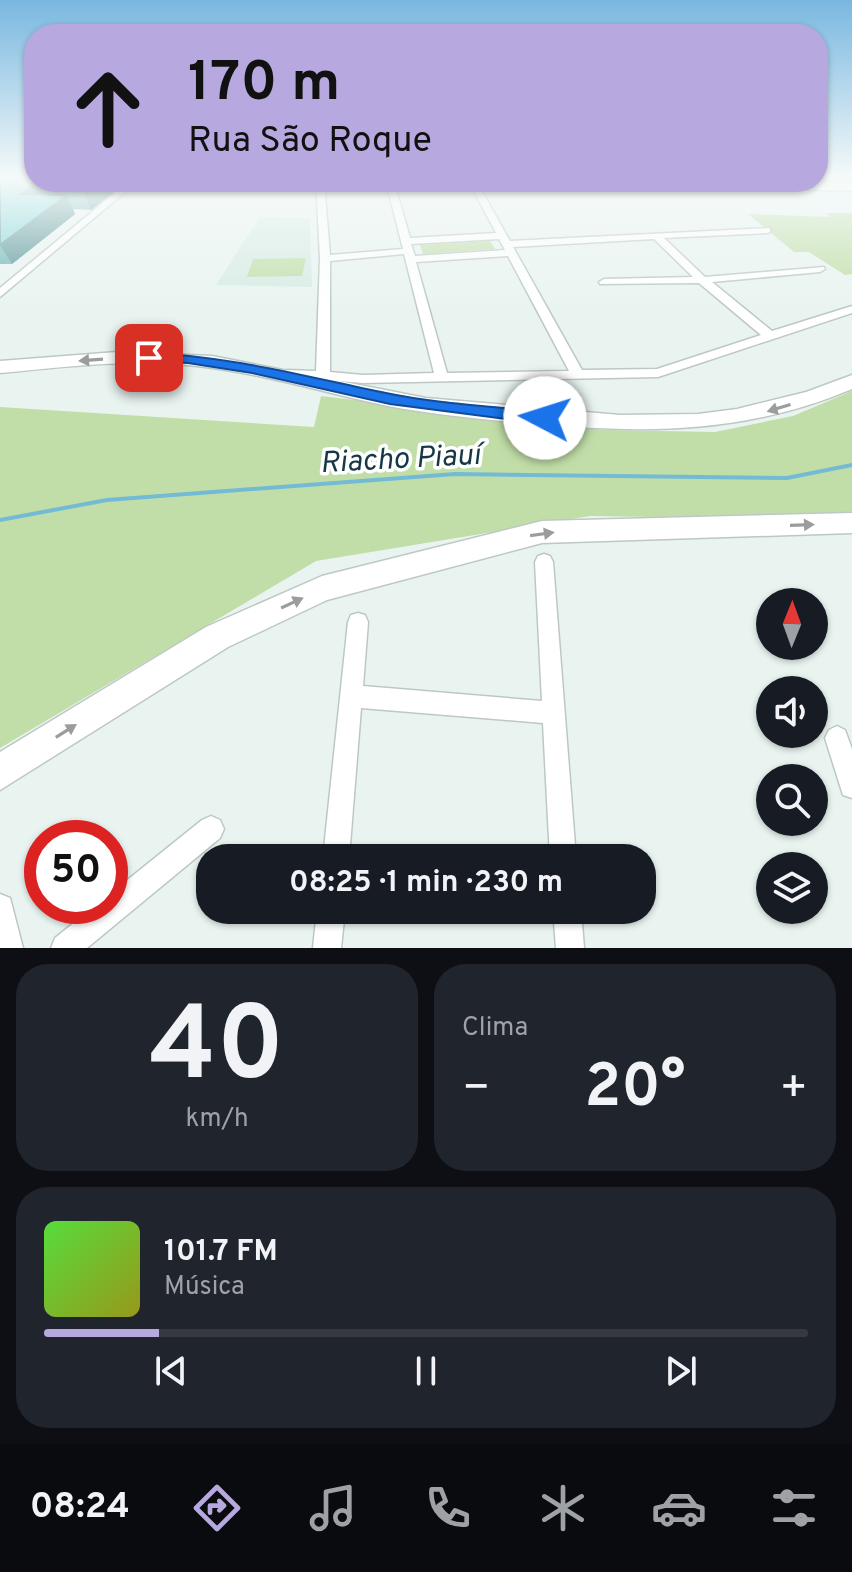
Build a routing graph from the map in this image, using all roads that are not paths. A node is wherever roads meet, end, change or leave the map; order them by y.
1 (85, 222) edge
2 (323, 222) edge
3 (401, 222) edge
4 (494, 222) edge
5 (767, 230) dead end
6 (662, 235) junction
7 (506, 244) junction
8 (409, 250) junction
9 (325, 258) junction
10 (820, 269) dead end
11 (702, 280) junction
12 (604, 282) dead end
13 (0, 294) edge
14 (852, 309) edge
15 (768, 334) junction
16 (0, 367) edge
17 (252, 368) junction
18 (577, 373) junction
19 (441, 375) junction
20 (323, 377) junction
21 (852, 381) edge
22 (852, 523) edge
23 (544, 562) dead end
24 (358, 622) dead end
25 (351, 696) junction
26 (553, 713) junction
27 (837, 738) dead end
28 (0, 772) edge
29 (852, 786) edge
30 (211, 829) dead end
31 (337, 844) edge
32 (562, 844) edge
33 (0, 908) edge
34 (330, 924) edge
35 (568, 924) edge
36 (9, 948) edge
37 (65, 948) edge
38 (327, 948) edge
39 (570, 948) edge

1 - 13 street
2 - 9 street
3 - 8 street
4 - 7 street
5 - 6 street
6 - 7 street
6 - 11 street
7 - 8 street
7 - 8 street
7 - 18 street
8 - 9 street
8 - 19 street
9 - 20 street
10 - 11 street
11 - 12 street
11 - 15 street
14 - 15 street
15 - 18 street
17 -> 16 main road
17 - 20 street
21 -> 17 main road
18 - 19 street
19 - 20 street
28 -> 22 main road
23 - 26 street
24 - 25 street
25 - 26 street
25 - 31 street
26 - 32 street
27 - 29 street
30 - 37 street
33 - 36 street
34 - 38 street
35 - 39 street

